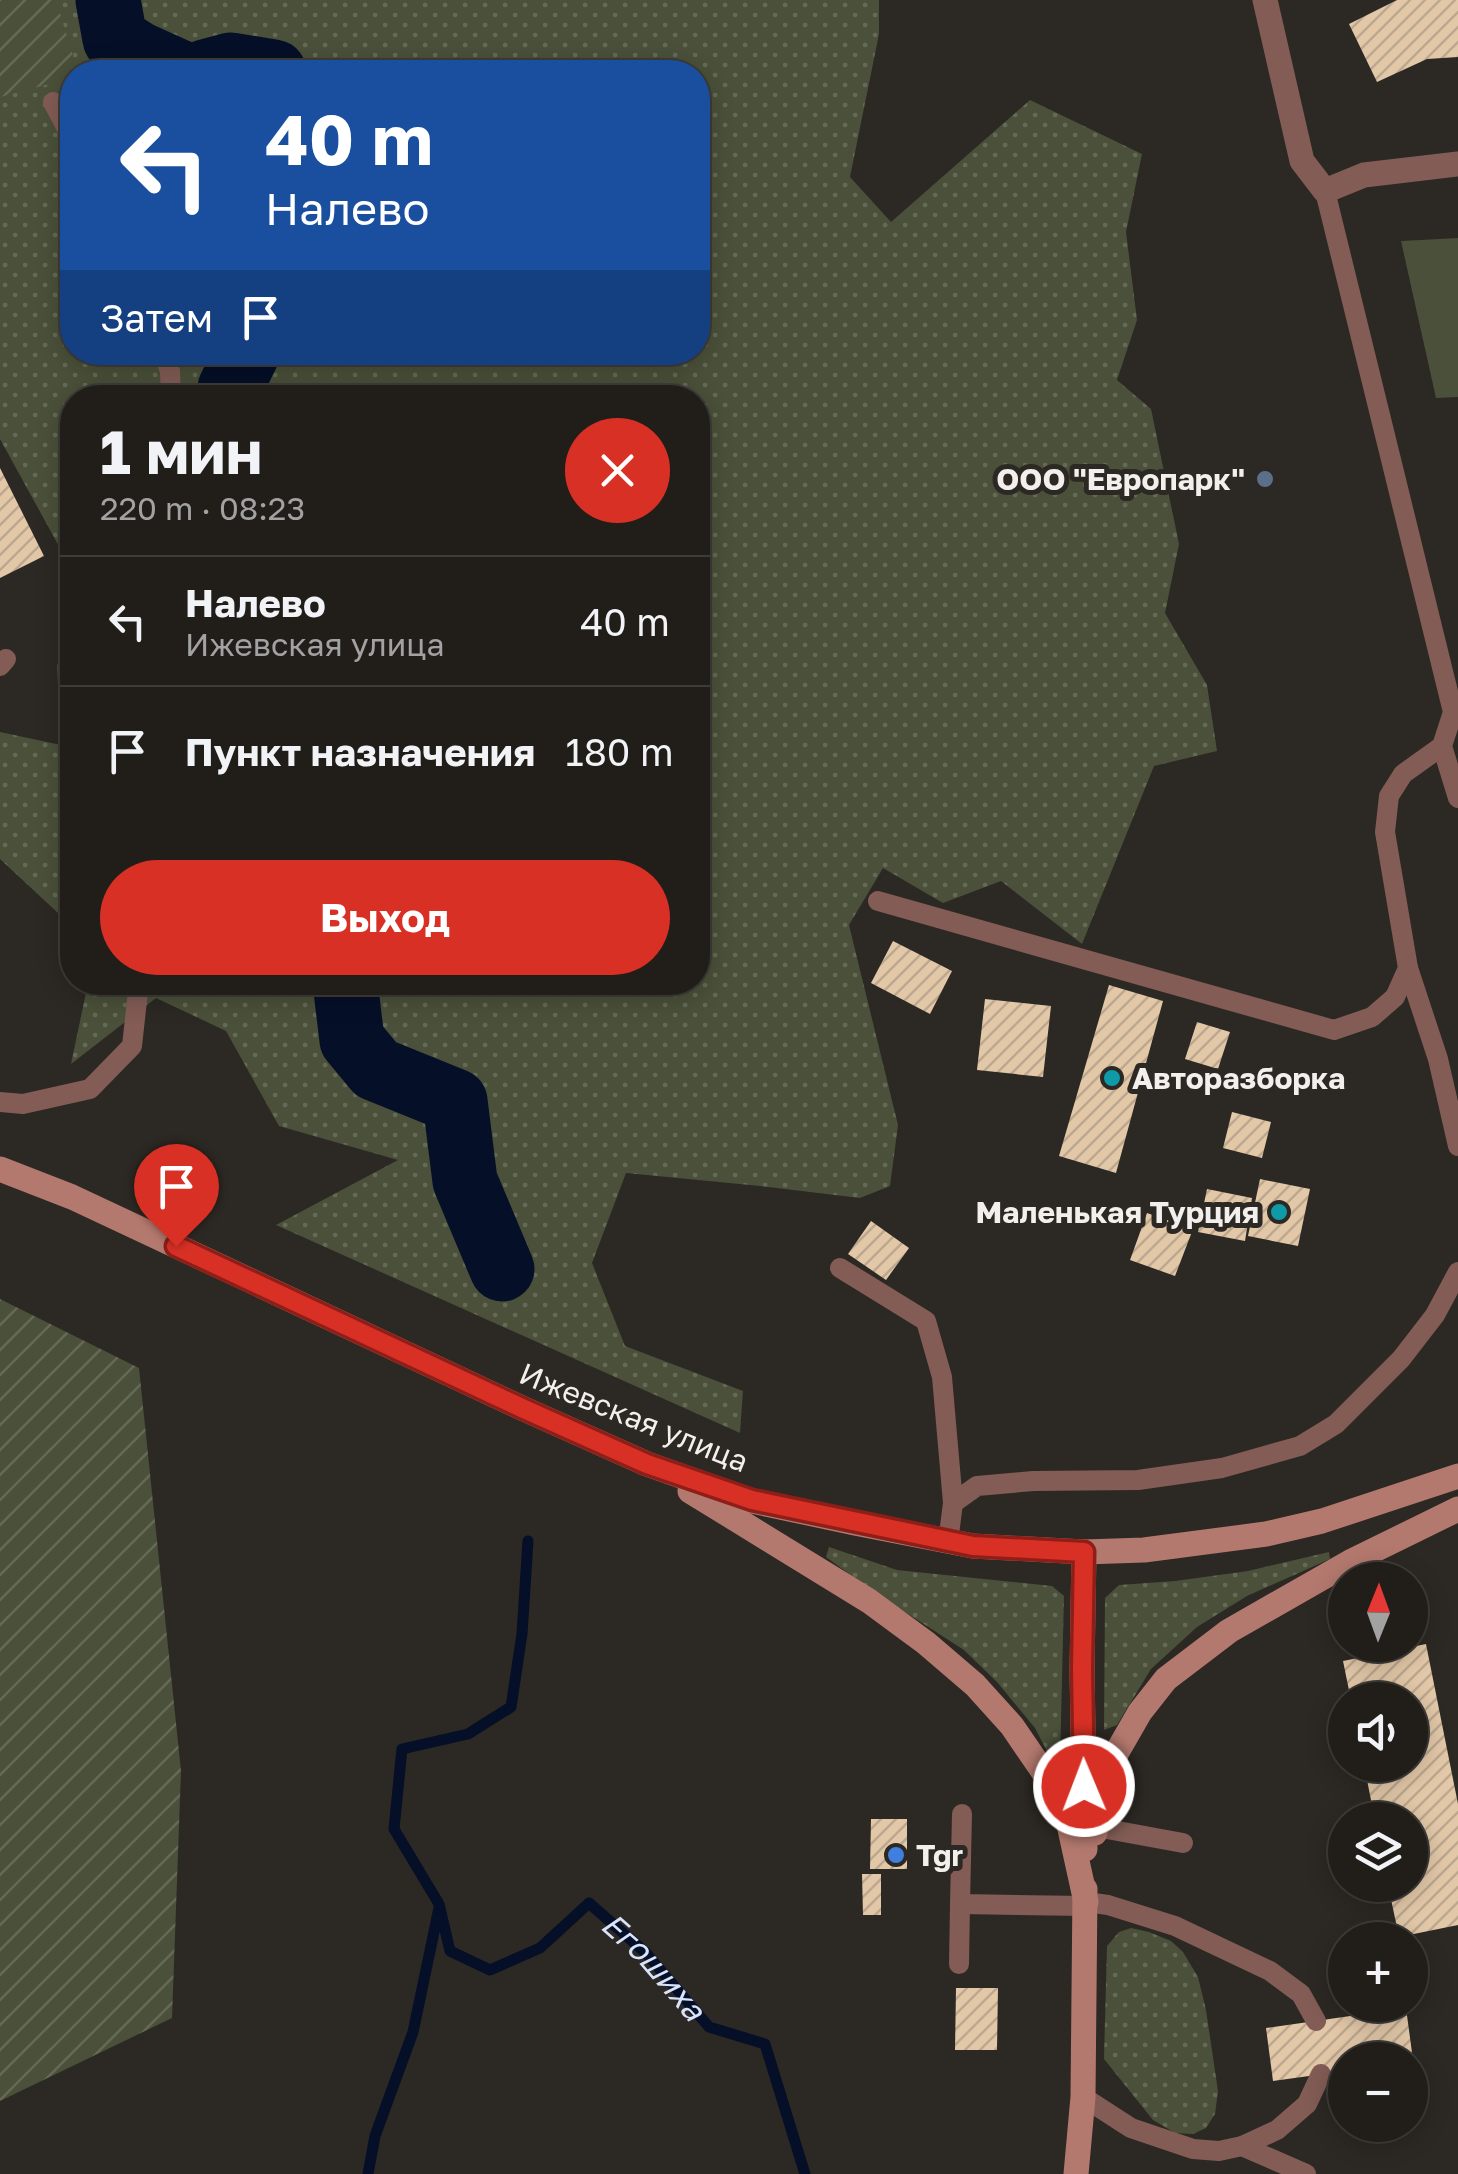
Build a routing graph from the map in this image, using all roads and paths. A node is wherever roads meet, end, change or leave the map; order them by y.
1 (1265, 0) edge
2 (53, 102) dead end
3 (60, 115) edge
4 (1458, 164) edge
5 (1325, 191) junction
6 (1442, 746) junction
7 (1458, 795) edge
8 (878, 901) dead end
9 (1408, 968) junction
10 (137, 995) edge
11 (0, 1102) edge
12 (1458, 1146) edge
13 (0, 1170) edge
14 (840, 1268) dead end
15 (1458, 1272) edge
16 (647, 1464) junction
17 (1458, 1476) edge
18 (953, 1503) junction
19 (1458, 1509) edge
20 (948, 1542) junction
21 (1084, 1552) junction
22 (962, 1814) dead end
23 (1096, 1826) junction
24 (1182, 1843) dead end
25 (960, 1904) junction
26 (1086, 1904) junction
27 (959, 1964) dead end
28 (1316, 2021) dead end
29 (1321, 2074) dead end
30 (1083, 2097) junction
31 (1242, 2146) junction
32 (1076, 2174) edge
33 (1306, 2174) edge

1 - 5 street
2 - 3 lane
4 - 5 street
5 - 6 lane
6 - 7 lane
6 - 9 lane
8 - 9 lane
9 - 12 lane
10 - 11 lane
13 - 16 street, Ижевская улица
14 - 18 lane
15 - 18 lane
16 - 20 street, Ижевская улица
16 - 26 street
17 - 21 street, Ижевская улица
18 - 20 lane
19 - 23 street
20 - 21 street, Ижевская улица
21 - 26 street
22 - 25 lane
23 - 24 lane
23 - 26 street
25 - 26 lane
25 - 27 lane
26 - 28 lane
26 - 30 street
29 - 31 lane
30 - 31 lane
30 - 32 street
31 - 33 lane

